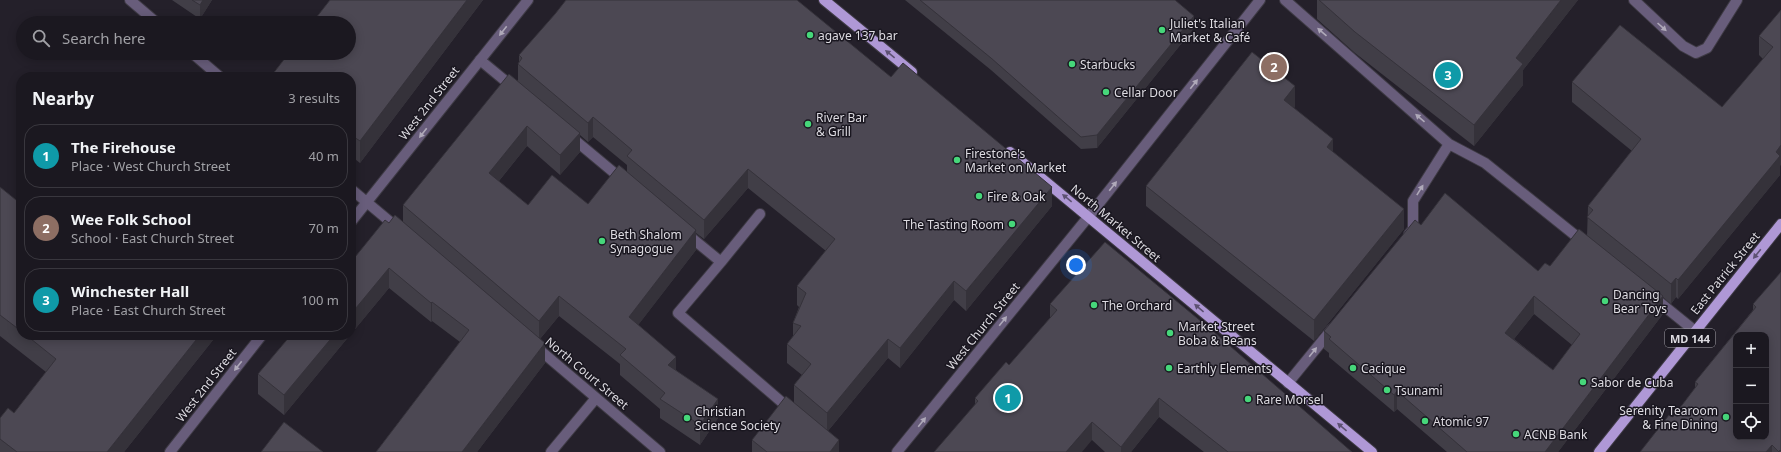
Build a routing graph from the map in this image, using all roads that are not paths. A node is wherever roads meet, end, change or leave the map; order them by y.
1 (130, 0) edge
2 (528, 0) edge
3 (824, 0) edge
4 (1260, 0) edge
5 (1285, 0) edge
6 (1634, 0) edge
7 (1737, 0) edge
8 (149, 16) edge
9 (200, 60) edge
10 (480, 60) junction
11 (214, 72) edge
12 (922, 80) edge
13 (522, 95) edge
14 (564, 131) edge
15 (1449, 144) junction
16 (1001, 145) edge
17 (630, 186) edge
18 (356, 193) edge
19 (367, 203) junction
20 (760, 214) dead end
21 (356, 216) edge
22 (1089, 216) junction
23 (1781, 224) edge
24 (679, 227) edge
25 (408, 237) edge
26 (1403, 241) edge
27 (1596, 252) edge
28 (721, 262) junction
29 (1646, 292) edge
30 (1338, 321) edge
31 (1695, 331) junction
32 (258, 340) edge
33 (529, 341) edge
34 (1288, 383) junction
35 (596, 398) junction
36 (798, 416) edge
37 (170, 452) edge
38 (551, 452) edge
39 (660, 452) edge
40 (897, 452) edge
41 (1372, 452) edge
42 (1600, 452) edge

1 - 8 street
2 -> 10 street, West 2nd Street
12 -> 3 main road
22 -> 4 street, West Church Street
15 -> 5 street
6 -> 7 street
9 - 11 street
10 - 13 street
10 -> 19 street, West 2nd Street
14 - 17 street
26 -> 15 street
15 - 27 street
22 -> 16 main road, North Market Street
18 - 19 street
19 - 21 street, West 2nd Street
19 - 25 street
20 - 28 street
34 -> 22 main road, North Market Street
40 -> 22 street, West Church Street
23 -> 31 main road, East Patrick Street / MD 144
24 - 28 street
28 - 36 street
29 - 31 street
34 -> 30 street
31 - 42 main road, East Patrick Street / MD 144
32 -> 37 street, West 2nd Street
33 - 35 street, North Court Street
41 -> 34 main road, North Market Street
35 - 38 street
35 - 39 street, North Court Street

